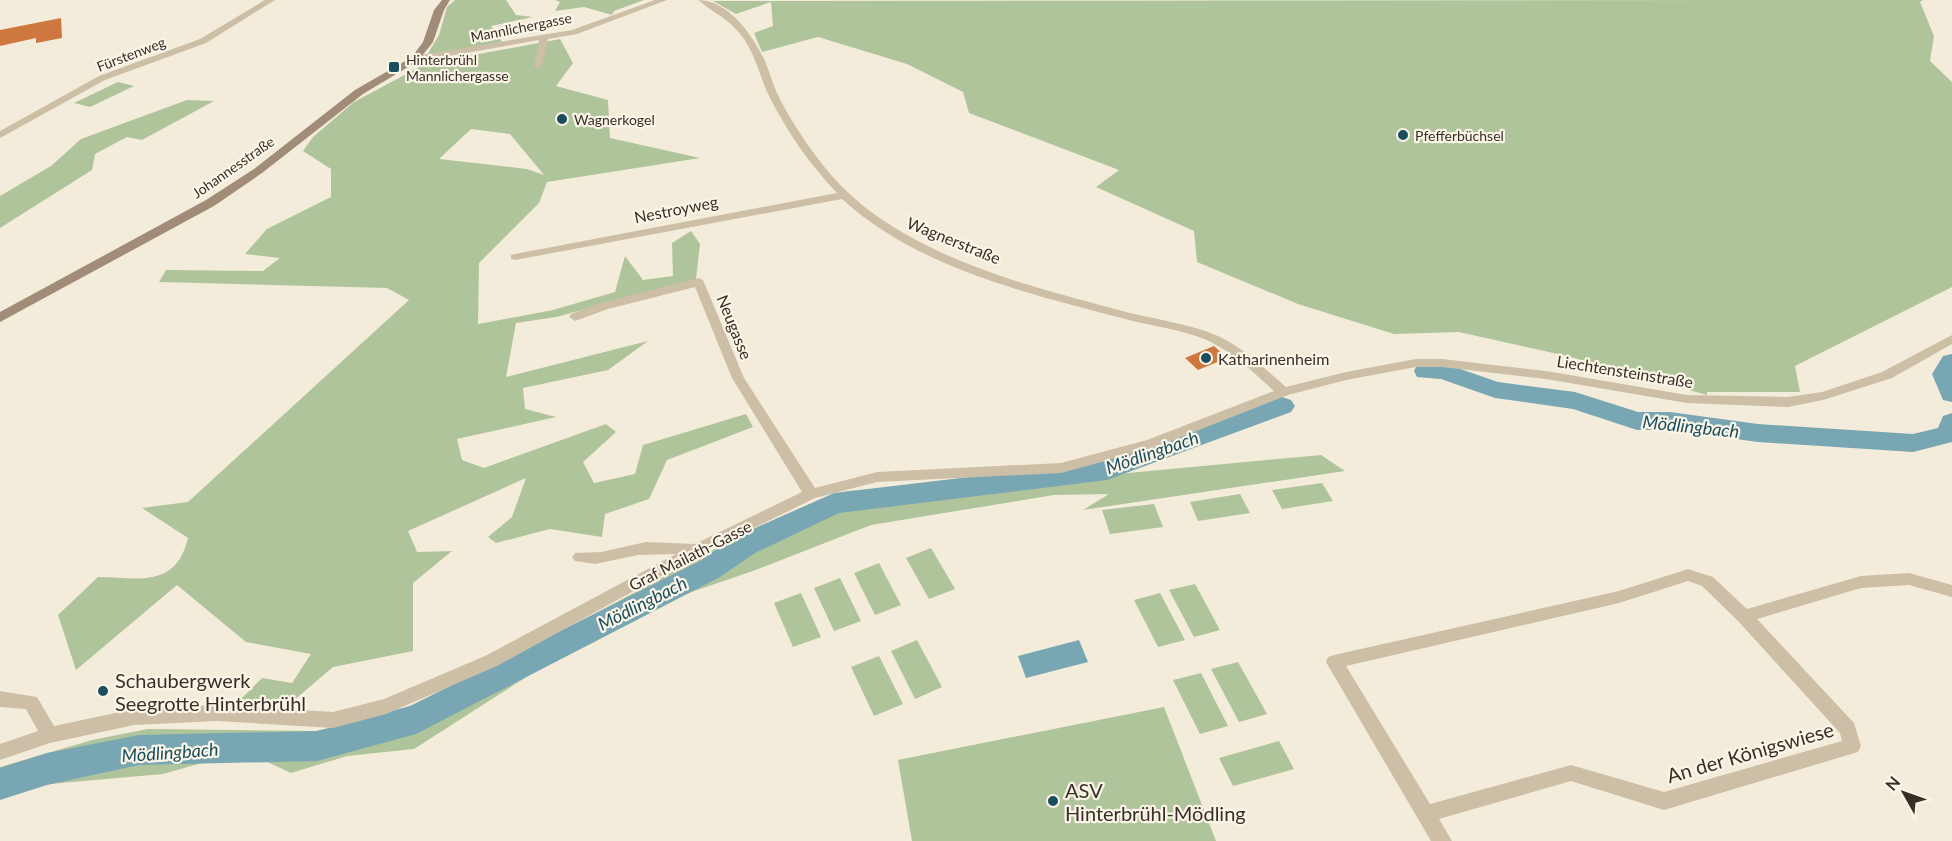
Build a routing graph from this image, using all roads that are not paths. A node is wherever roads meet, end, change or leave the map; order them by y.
1 (271, 0) edge
2 (446, 0) edge
3 (663, 0) edge
4 (702, 0) edge
5 (544, 39) junction
6 (415, 59) junction
7 (537, 66) dead end
8 (0, 135) edge
9 (844, 195) junction
10 (515, 257) dead end
11 (575, 317) dead end
12 (0, 318) edge
13 (1952, 339) edge
14 (1284, 392) junction
15 (811, 494) junction
16 (696, 550) junction
17 (580, 556) dead end
18 (1952, 591) edge
19 (1744, 616) junction
20 (0, 699) edge
21 (50, 735) junction
22 (0, 752) edge
23 (1426, 814) junction
24 (1442, 841) edge

1 - 8 street, Fürstenweg
2 - 6 main road, Johannesstraße
3 - 5 street, Mannlichergasse
4 - 9 street, Wagnerstraße
5 - 6 street, Mannlichergasse
5 - 7 street
6 - 12 main road, Johannesstraße
9 - 10 street, Nestroyweg
9 - 14 street, Wagnerstraße
11 - 15 street, Neugasse
13 - 14 street, Liechtensteinstraße
14 - 15 street, Graf Mailath-Gasse
15 - 16 street, Graf Mailath-Gasse
16 - 17 street
16 - 21 street, Graf Mailath-Gasse
18 - 19 street
19 - 23 street, An der Königswiese
19 - 23 street, An der Königswiese
20 - 21 street
21 - 22 street, Graf Mailath-Gasse
23 - 24 street, An der Königswiese

